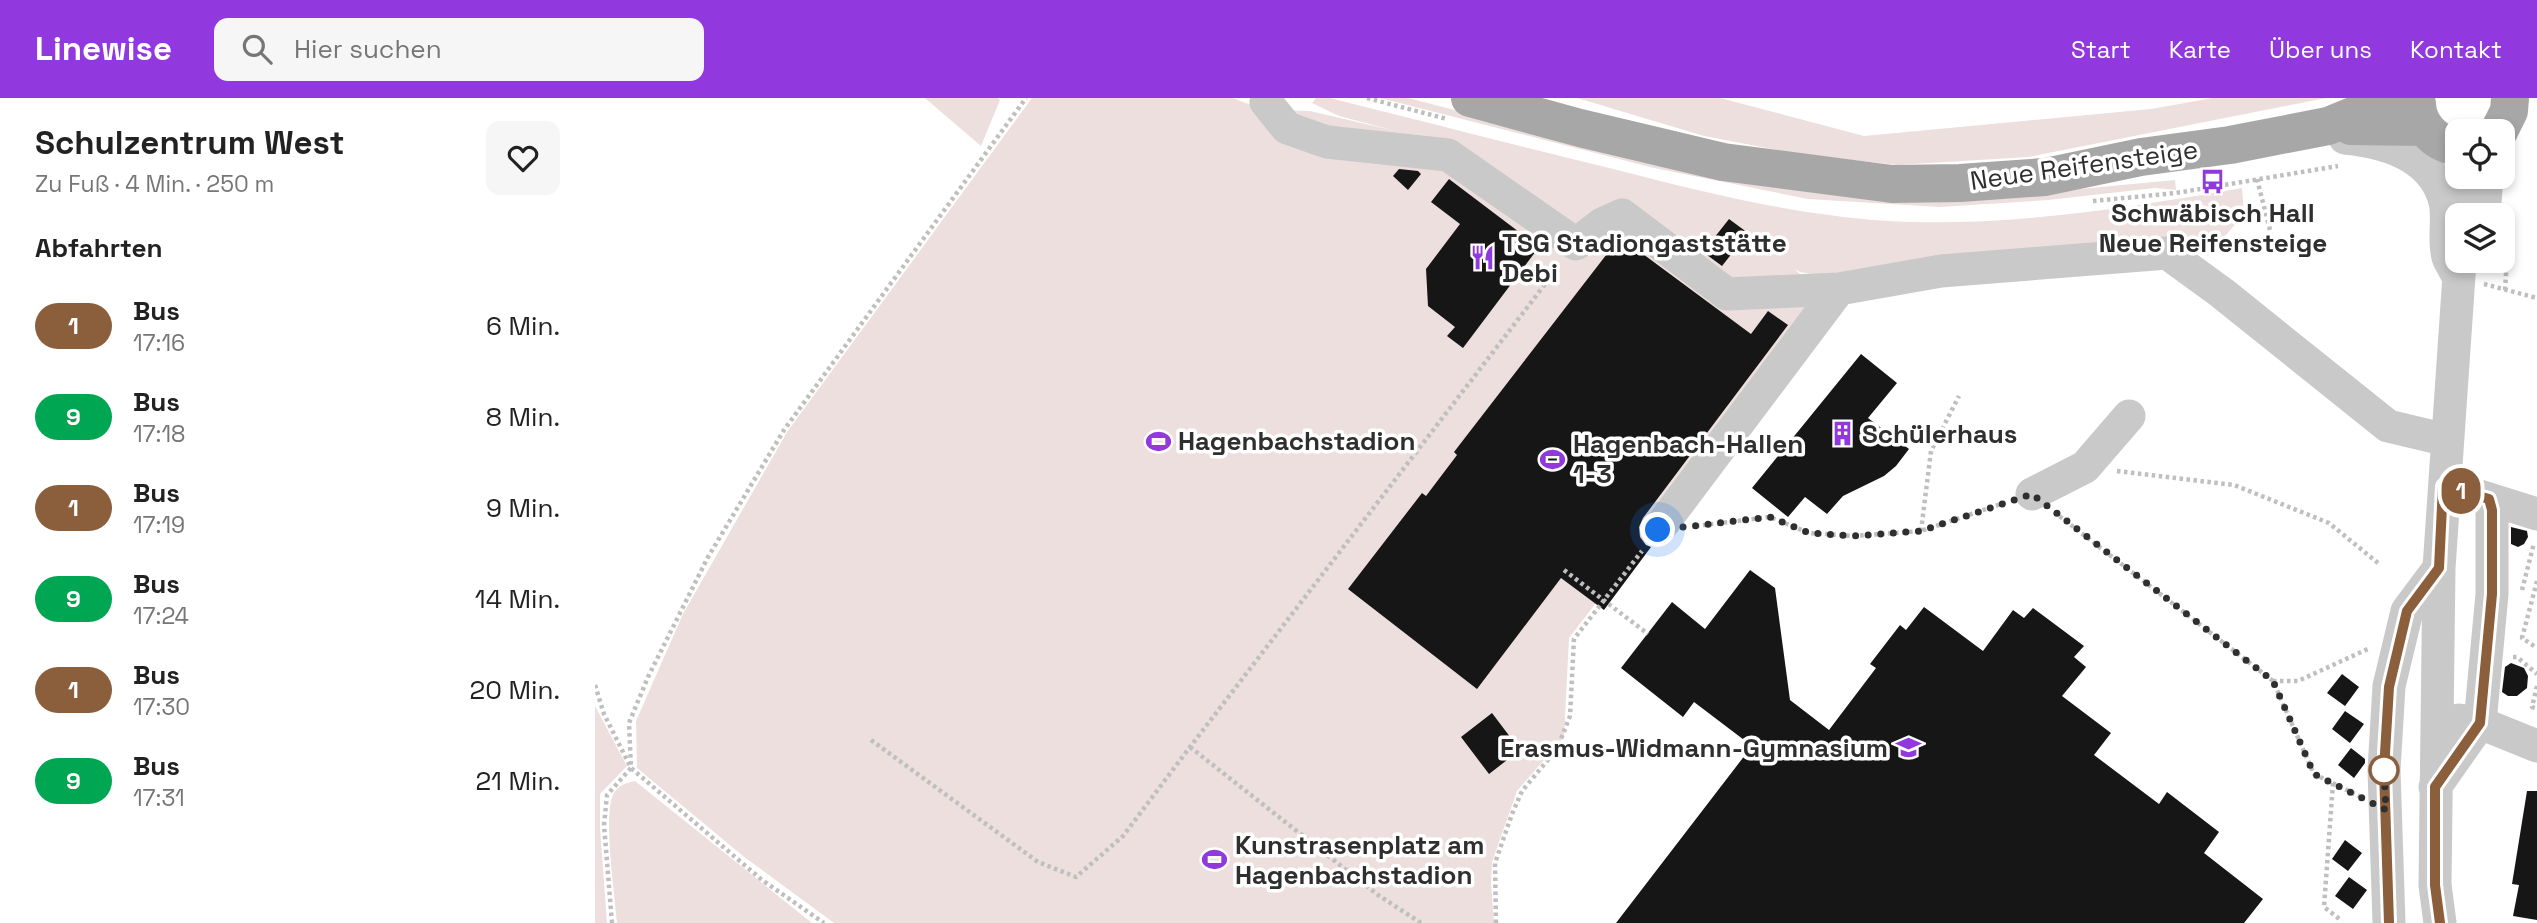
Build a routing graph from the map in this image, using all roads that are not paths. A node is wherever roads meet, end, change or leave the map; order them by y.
1 (1268, 98) edge
2 (1470, 98) edge
3 (2397, 98) edge
4 (2310, 130) junction
5 (2440, 137) edge
6 (2445, 203) edge
7 (2461, 273) edge
8 (1839, 289) junction
9 (2129, 415) dead end
10 (2447, 440) junction
11 (2443, 486) junction
12 (2032, 494) road end
13 (2489, 499) junction
14 (2537, 514) edge
15 (1658, 530) road end
16 (2439, 568) junction
17 (2435, 717) junction
18 (2480, 723) junction
19 (2537, 746) edge
20 (2435, 787) junction
21 (2389, 923) edge
22 (2440, 923) edge

1 - 8 street
2 - 4 main road, Neue Reifensteige
3 - 4 main road, Neue Reifensteige
4 - 5 main road, Neue Reifensteige
4 - 6 street
7 - 10 street
8 - 10 street
8 - 15 street
9 - 12 street
10 - 11 street
11 - 13 street
11 - 16 street
13 - 14 street
13 - 18 street
16 - 17 street
16 - 21 street
17 - 18 street
17 - 20 street
18 - 19 street
18 - 20 street
20 - 22 street

